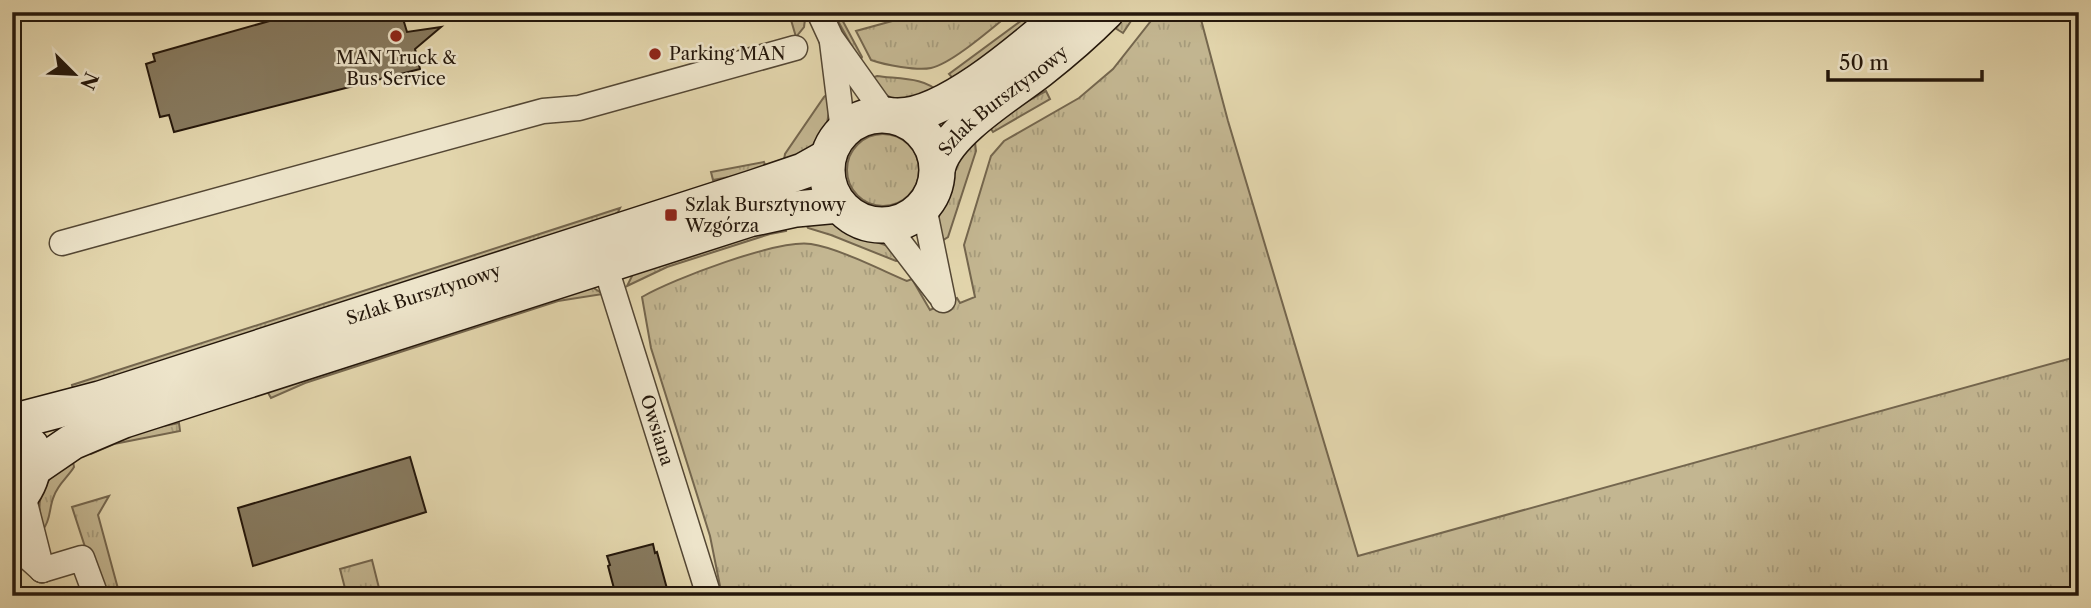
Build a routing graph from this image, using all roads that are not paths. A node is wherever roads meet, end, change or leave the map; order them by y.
1 (819, 12) edge
2 (1066, 12) edge
3 (1106, 12) edge
4 (831, 38) junction
5 (795, 48) dead end
6 (891, 115) junction
7 (836, 144) junction
8 (938, 166) junction
9 (839, 205) junction
10 (924, 207) junction
11 (886, 225) junction
12 (62, 243) dead end
13 (605, 265) junction
14 (14, 419) edge
15 (23, 489) edge
16 (12, 543) edge
17 (42, 570) junction
18 (96, 596) edge
19 (709, 596) edge

1 - 4 street
2 - 6 main road, Szlak Bursztynowy
3 - 8 main road, Szlak Bursztynowy
4 - 6 street
4 - 7 street
5 - 12 street
6 - 7 main road
6 - 8 main road
7 - 9 main road
7 - 14 main road, Szlak Bursztynowy
8 - 10 main road
9 - 11 main road
9 - 13 main road, Szlak Bursztynowy
10 - 11 main road
10 - 11 street
13 - 15 main road, Szlak Bursztynowy
13 - 19 street, Owsiana
14 - 15 main road
15 - 17 street
16 - 17 street
17 - 18 street

